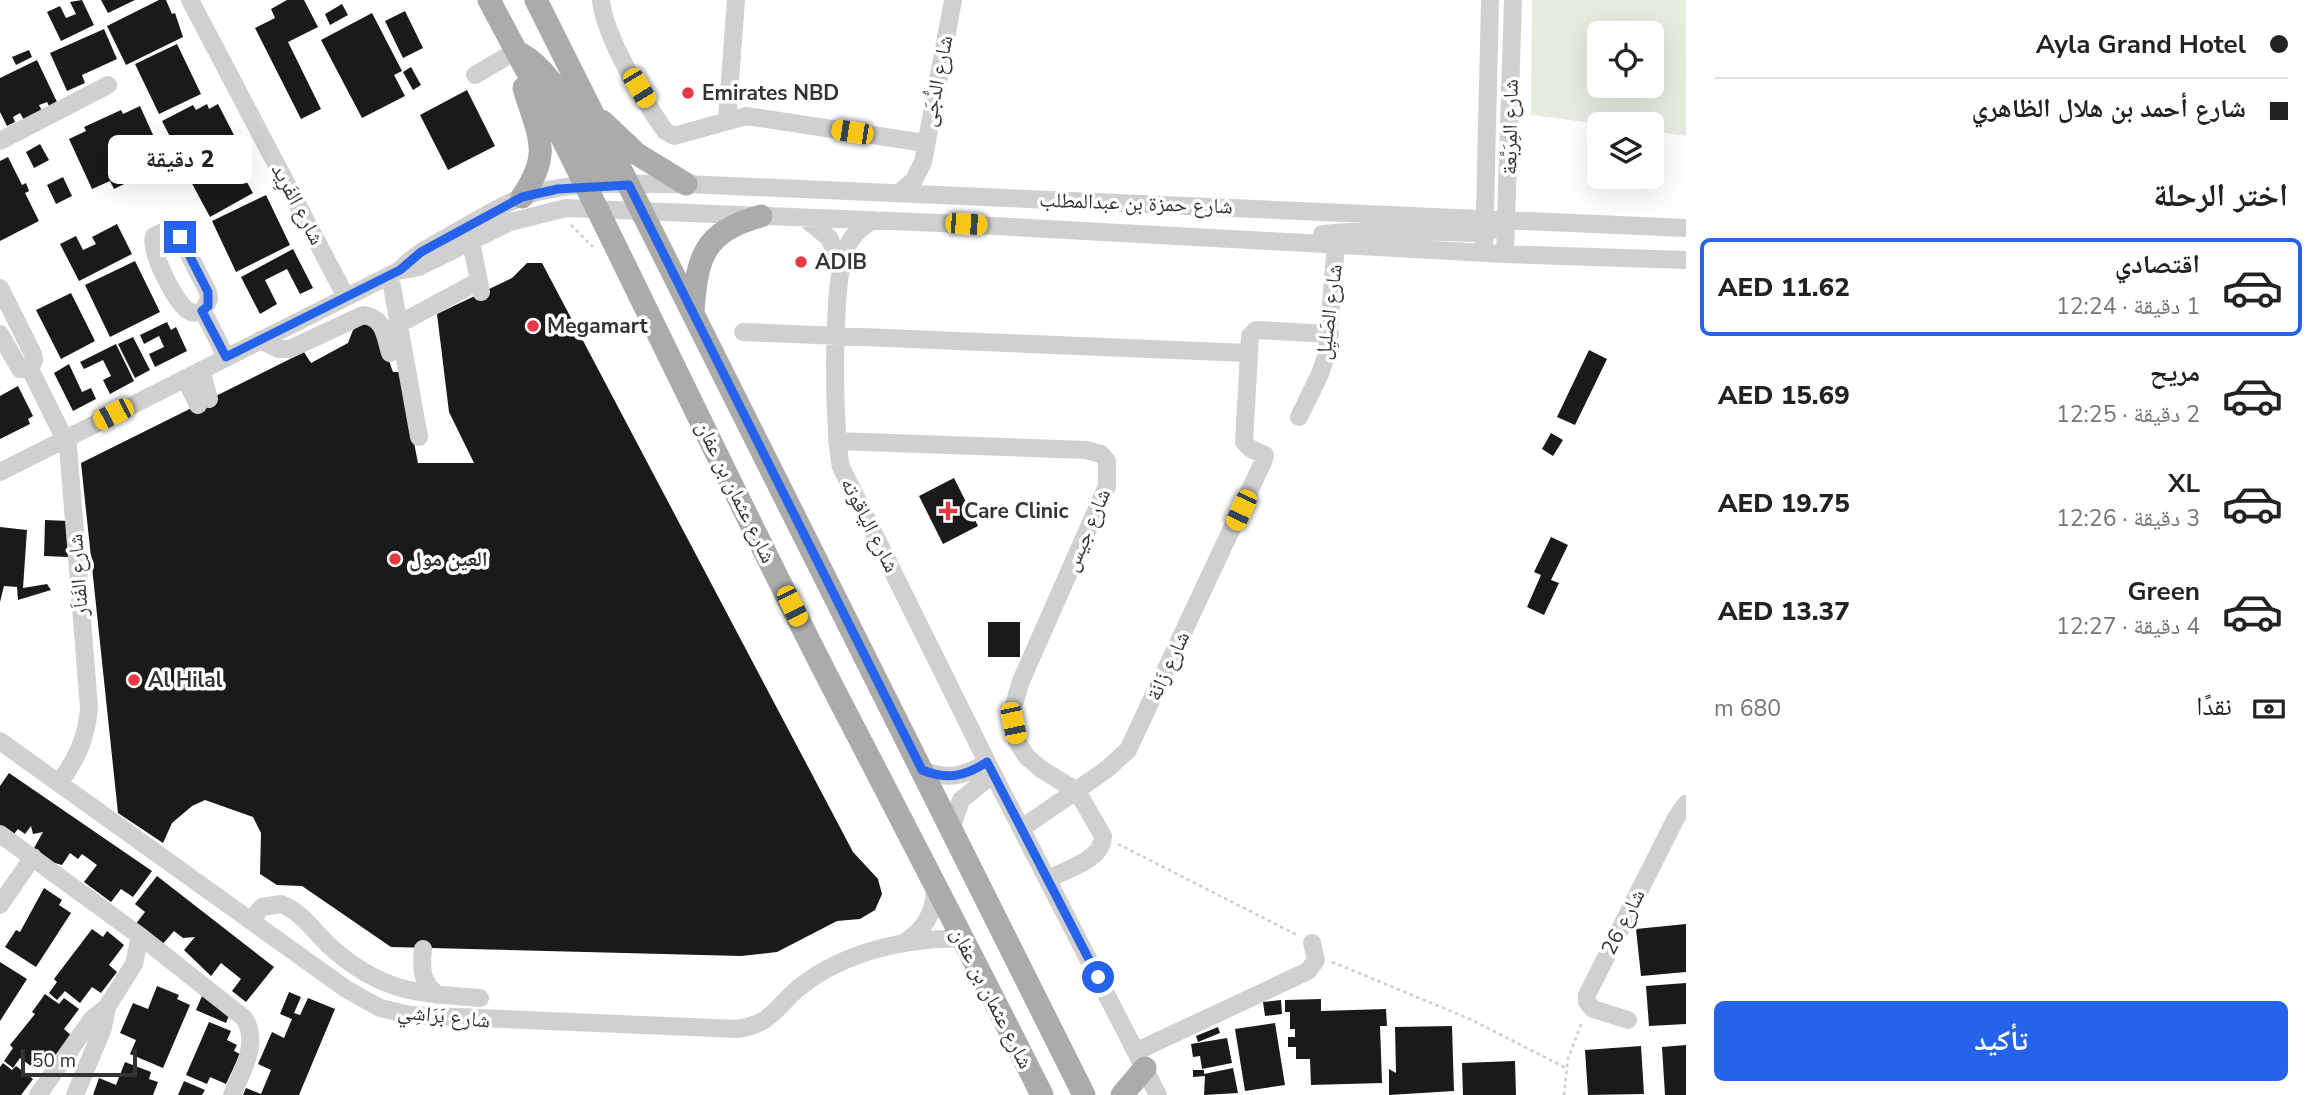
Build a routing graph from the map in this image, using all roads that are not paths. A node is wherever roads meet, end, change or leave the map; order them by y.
1 (190, 0) edge
2 (489, 0) edge
3 (536, 0) edge
4 (601, 0) edge
5 (736, 0) edge
6 (953, 0) edge
7 (1490, 0) edge
8 (1513, 0) edge
9 (516, 51) junction
10 (475, 75) dead end
11 (108, 85) dead end
12 (589, 109) junction
13 (727, 120) junction
14 (0, 141) edge
15 (925, 143) junction
16 (923, 162) junction
17 (624, 177) junction
18 (686, 184) junction
19 (585, 186) junction
20 (899, 193) junction
21 (946, 195) junction
22 (522, 197) junction
23 (595, 208) junction
24 (640, 210) junction
25 (761, 216) junction
26 (805, 218) junction
27 (1508, 219) junction
28 (872, 220) junction
29 (1485, 225) junction
30 (1686, 228) edge
31 (1277, 241) junction
32 (471, 242) junction
33 (1336, 244) junction
34 (1484, 253) junction
35 (1505, 254) junction
36 (1686, 260) edge
37 (842, 267) junction
38 (395, 273) junction
39 (0, 288) edge
40 (346, 297) junction
41 (202, 311) dead end
42 (693, 312) junction
43 (399, 324) junction
44 (743, 332) dead end
45 (0, 334) edge
46 (1330, 334) junction
47 (836, 336) junction
48 (260, 340) junction
49 (390, 353) dead end
50 (1247, 353) junction
51 (226, 357) junction
52 (30, 369) junction
53 (201, 370) junction
54 (185, 378) junction
55 (1299, 417) dead end
56 (419, 437) dead end
57 (66, 438) junction
58 (837, 441) junction
59 (0, 472) edge
60 (0, 741) edge
61 (990, 768) junction
62 (922, 770) junction
63 (59, 783) junction
64 (1077, 791) junction
65 (1686, 804) edge
66 (1022, 828) junction
67 (951, 830) junction
68 (0, 834) edge
69 (33, 857) junction
70 (1048, 878) junction
71 (935, 890) junction
72 (0, 905) edge
73 (252, 919) junction
74 (140, 936) junction
75 (964, 939) junction
76 (905, 942) junction
77 (1314, 949) road end
78 (158, 950) junction
79 (134, 964) junction
80 (392, 987) junction
81 (438, 995) junction
82 (480, 999) dead end
83 (107, 1007) junction
84 (1628, 1020) dead end
85 (1141, 1059) junction
86 (38, 1095) edge
87 (75, 1095) edge
88 (232, 1095) edge
89 (1042, 1095) edge
90 (1084, 1095) edge
91 (1122, 1095) edge
92 (1158, 1095) edge

1 - 40 street, شارع الفَرِيد
2 - 9 main road, شارع عثمان بن عفان
3 - 12 main road, شارع عثمان بن عفان
4 - 13 street
5 - 13 street
6 - 15 street, شارع الدُّجَى
7 - 29 street, شارع المِرَبَّعة
8 - 27 street, شارع المِرَبَّعة
9 - 10 street
9 - 17 main road
9 - 19 main road, شارع عثمان بن عفان
9 - 22 main road
11 - 14 street
12 - 17 main road, شارع عثمان بن عفان
12 - 18 main road
13 - 15 street
15 - 16 street, شارع الدُّجَى
16 - 20 street
16 - 21 street
17 - 18 street, شارع حمزة بن عبدالمطلب
17 - 19 street, شارع حمزة بن عبدالمطلب
17 - 24 main road, شارع عثمان بن عفان
18 - 20 street, شارع حمزة بن عبدالمطلب
19 - 22 street, شارع حمزة بن عبدالمطلب
19 - 23 main road, شارع عثمان بن عفان
20 - 21 street, شارع حمزة بن عبدالمطلب
21 - 29 street, شارع حمزة بن عبدالمطلب
22 - 38 street, شارع حمزة بن عبدالمطلب
23 - 24 street, شارع حمزة بن عبدالمطلب
23 - 32 street, شارع حمزة بن عبدالمطلب
23 - 71 main road, شارع عثمان بن عفان
24 - 25 street, شارع حمزة بن عبدالمطلب
24 - 42 main road, شارع عثمان بن عفان
25 - 26 street, شارع حمزة بن عبدالمطلب
25 - 42 main road
26 - 28 street, شارع حمزة بن عبدالمطلب
26 - 37 street
27 - 29 street, شارع حمزة بن عبدالمطلب
27 - 30 street, شارع حمزة بن عبدالمطلب
27 - 35 street, شارع المِرَبَّعة
28 - 31 street, شارع حمزة بن عبدالمطلب
28 - 37 street, شارع الياقوته
29 - 31 street
29 - 34 street, شارع المِرَبَّعة
31 - 33 street, شارع حمزة بن عبدالمطلب
32 - 38 street, شارع حمزة بن عبدالمطلب
32 - 43 street
33 - 34 street, شارع حمزة بن عبدالمطلب
33 - 46 street, شارع الصَليِل
34 - 35 street, شارع حمزة بن عبدالمطلب
35 - 36 street, شارع حمزة بن عبدالمطلب
37 - 47 street, شارع الياقوته
38 - 40 street
38 - 43 street
39 - 52 street, شارع الفَناَر
40 - 48 street
41 - 51 street
42 - 62 main road, شارع عثمان بن عفان
43 - 56 street
44 - 47 street
45 - 52 street, شارع الفَناَر
46 - 50 street
46 - 55 street, شارع الصَليِل
47 - 50 street
47 - 58 street, شارع الياقوته
48 - 49 street
48 - 51 street
50 - 64 street, شارع زَانَة
51 - 53 street
52 - 57 street, شارع الفَناَر
53 - 54 street
53 - 54 street
54 - 57 street
57 - 59 street
57 - 63 street, شارع الفَناَر
58 - 61 street, شارع الياقوته
58 - 64 street, شارع جيس
60 - 63 street, شارع بَرَاشِي
61 - 62 street
61 - 66 street, شارع الياقوته
61 - 67 street
62 - 67 main road, شارع عثمان بن عفان
63 - 73 street, شارع بَرَاشِي
64 - 66 street, شارع زَانَة
64 - 70 street
65 - 84 street, شارع 26
66 - 70 street, شارع الياقوته
67 - 90 main road, شارع عثمان بن عفان
68 - 69 street
69 - 72 street
69 - 74 street
70 - 85 street, شارع الياقوته
71 - 75 main road, شارع عثمان بن عفان
71 - 76 street, شارع بَرَاشِي
73 - 76 street, شارع بَرَاشِي
73 - 80 street
74 - 78 street
74 - 79 street
75 - 76 street, شارع بَرَاشِي
75 - 89 main road, شارع عثمان بن عفان
77 - 85 street
78 - 79 street
78 - 88 street
79 - 83 street
80 - 81 street
80 - 81 street
81 - 82 street
83 - 86 street
83 - 87 street
85 - 91 main road
85 - 92 street, شارع الياقوته

